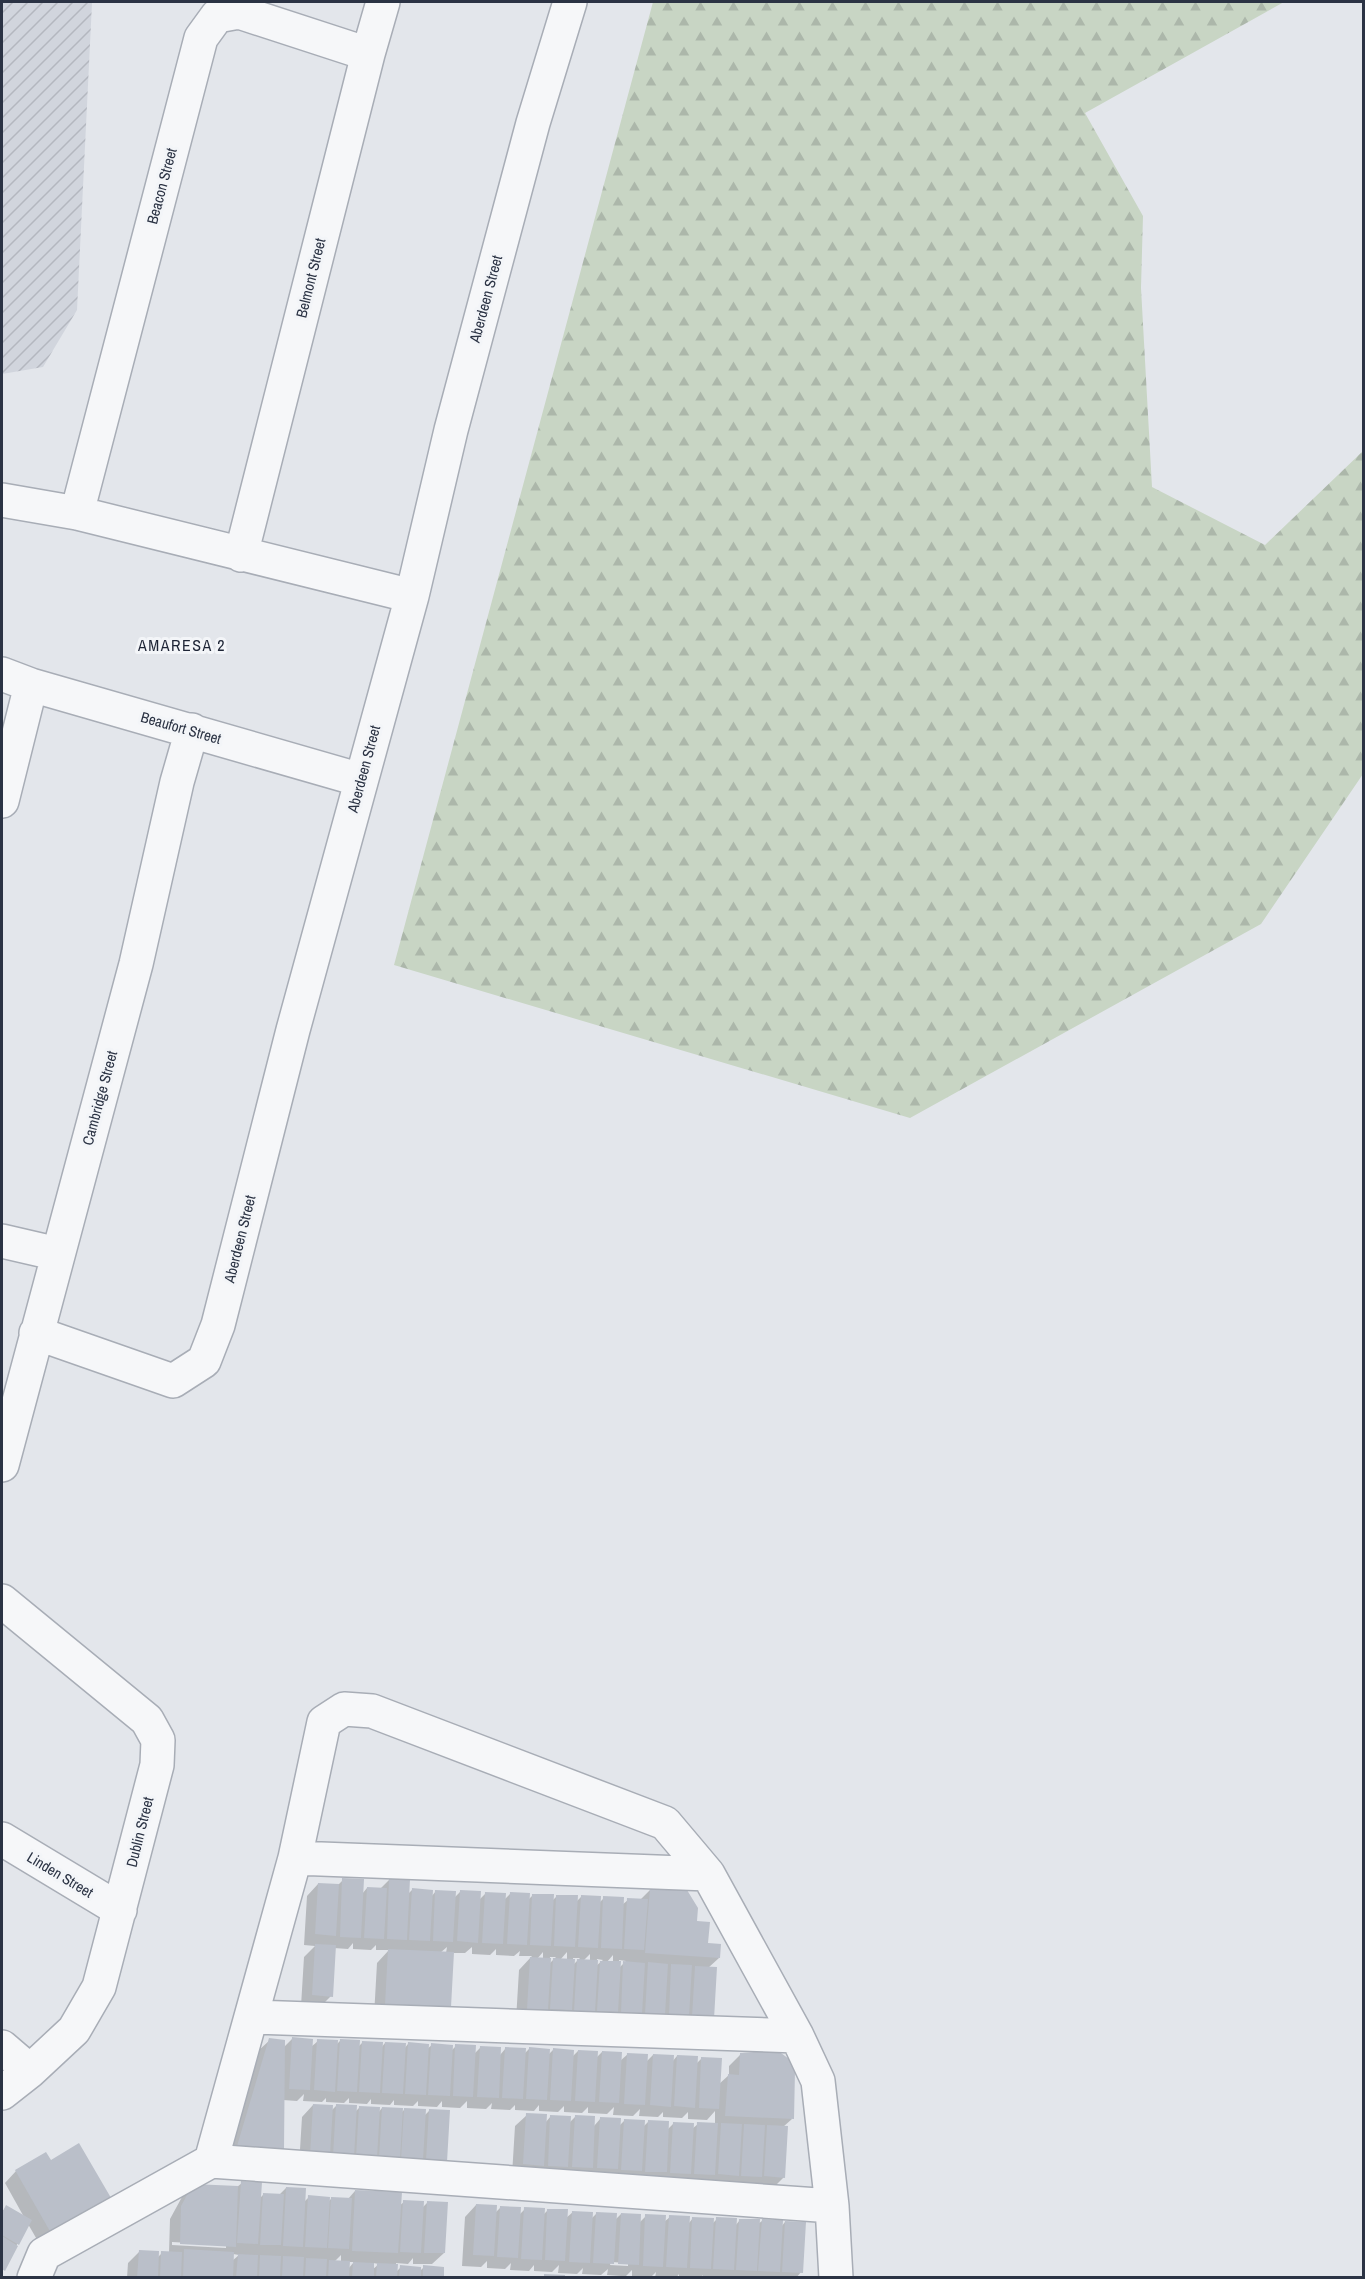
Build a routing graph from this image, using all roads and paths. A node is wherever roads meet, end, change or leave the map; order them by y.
1 (383, 2) edge
2 (570, 2) edge
3 (368, 54) junction
4 (2, 500) edge
5 (77, 513) junction
6 (241, 555) junction
7 (412, 596) junction
8 (16, 680) edge
9 (192, 730) junction
10 (361, 780) junction
11 (2, 801) edge
12 (2, 1240) edge
13 (58, 1254) junction
14 (36, 1333) junction
15 (2, 1465) edge
16 (2, 1601) edge
17 (2, 1839) edge
18 (295, 1858) junction
19 (708, 1874) junction
20 (120, 1910) junction
21 (251, 2017) junction
22 (797, 2036) junction
23 (2, 2047) edge
24 (30, 2071) junction
25 (2, 2093) edge
26 (212, 2161) junction
27 (832, 2206) junction
28 (34, 2277) edge
29 (836, 2277) edge

1 - 3 street, Belmont Street
2 - 7 street, Aberdeen Street
3 - 5 street, Beacon Street
3 - 6 street, Belmont Street
4 - 5 street
5 - 6 street
6 - 7 street
7 - 10 street, Aberdeen Street
8 - 9 street, Beaufort Street
8 - 11 street
9 - 10 street, Beaufort Street
9 - 13 street, Cambridge Street
10 - 14 street, Aberdeen Street
12 - 13 street
13 - 14 street, Cambridge Street
14 - 15 street, Cambridge Street
16 - 20 street, Dublin Street
17 - 20 street, Linden Street
18 - 19 street
18 - 19 street
18 - 21 street
19 - 22 street
20 - 24 street, Dublin Street
21 - 22 street
21 - 26 street
22 - 27 street
23 - 24 street
24 - 25 street, Dublin Street
26 - 27 street
26 - 28 street
27 - 29 street

